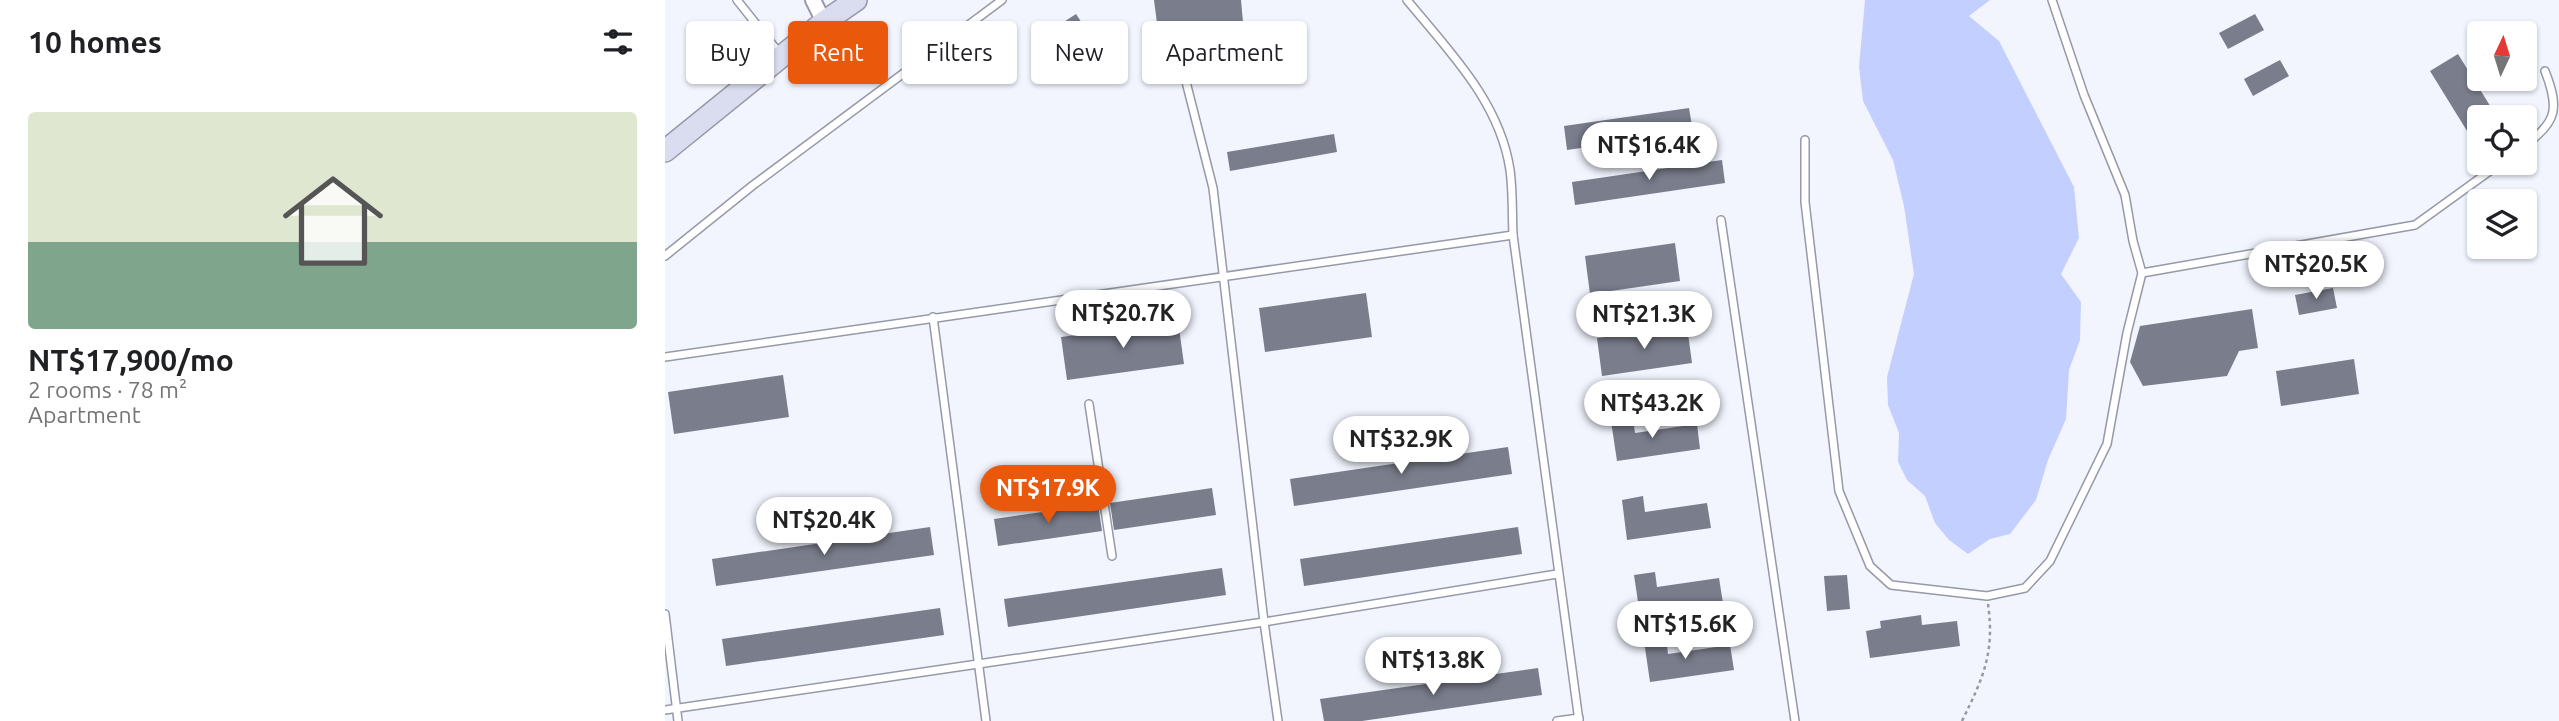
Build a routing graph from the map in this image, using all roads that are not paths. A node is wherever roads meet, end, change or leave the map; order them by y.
1 (737, 0) edge
2 (813, 0) edge
3 (856, 0) edge
4 (1002, 0) edge
5 (1407, 0) edge
6 (2052, 0) edge
7 (824, 21) edge
8 (825, 21) edge
9 (788, 51) edge
10 (782, 56) junction
11 (2545, 71) dead end
12 (1187, 84) edge
13 (2537, 136) edge
14 (1805, 140) dead end
15 (665, 151) edge
16 (2484, 175) edge
17 (1721, 220) dead end
18 (1513, 236) junction
19 (665, 256) edge
20 (2142, 273) junction
21 (1224, 277) junction
22 (933, 317) junction
23 (665, 357) edge
24 (1089, 404) dead end
25 (1112, 556) dead end
26 (1557, 574) junction
27 (665, 614) edge
28 (1264, 622) junction
29 (977, 663) junction
30 (676, 709) junction
31 (665, 710) edge
32 (1579, 719) edge
33 (678, 721) edge
34 (986, 721) edge
35 (1278, 721) edge
36 (1557, 721) edge
37 (1795, 721) edge

1 - 10 lane
2 - 7 street
3 - 8 main road
4 - 19 lane
5 - 18 lane
6 - 20 lane
9 - 10 main road
10 - 15 main road
11 - 13 lane
12 - 21 lane
14 - 20 lane
16 - 20 lane
17 - 37 lane
18 - 21 lane
18 - 26 lane
21 - 22 lane
21 - 28 lane
22 - 23 lane
22 - 29 lane
24 - 25 lane
26 - 28 lane
26 - 32 lane
27 - 30 lane
28 - 29 lane
28 - 35 lane
29 - 30 lane
29 - 34 lane
30 - 31 lane
30 - 33 lane
32 - 36 lane

